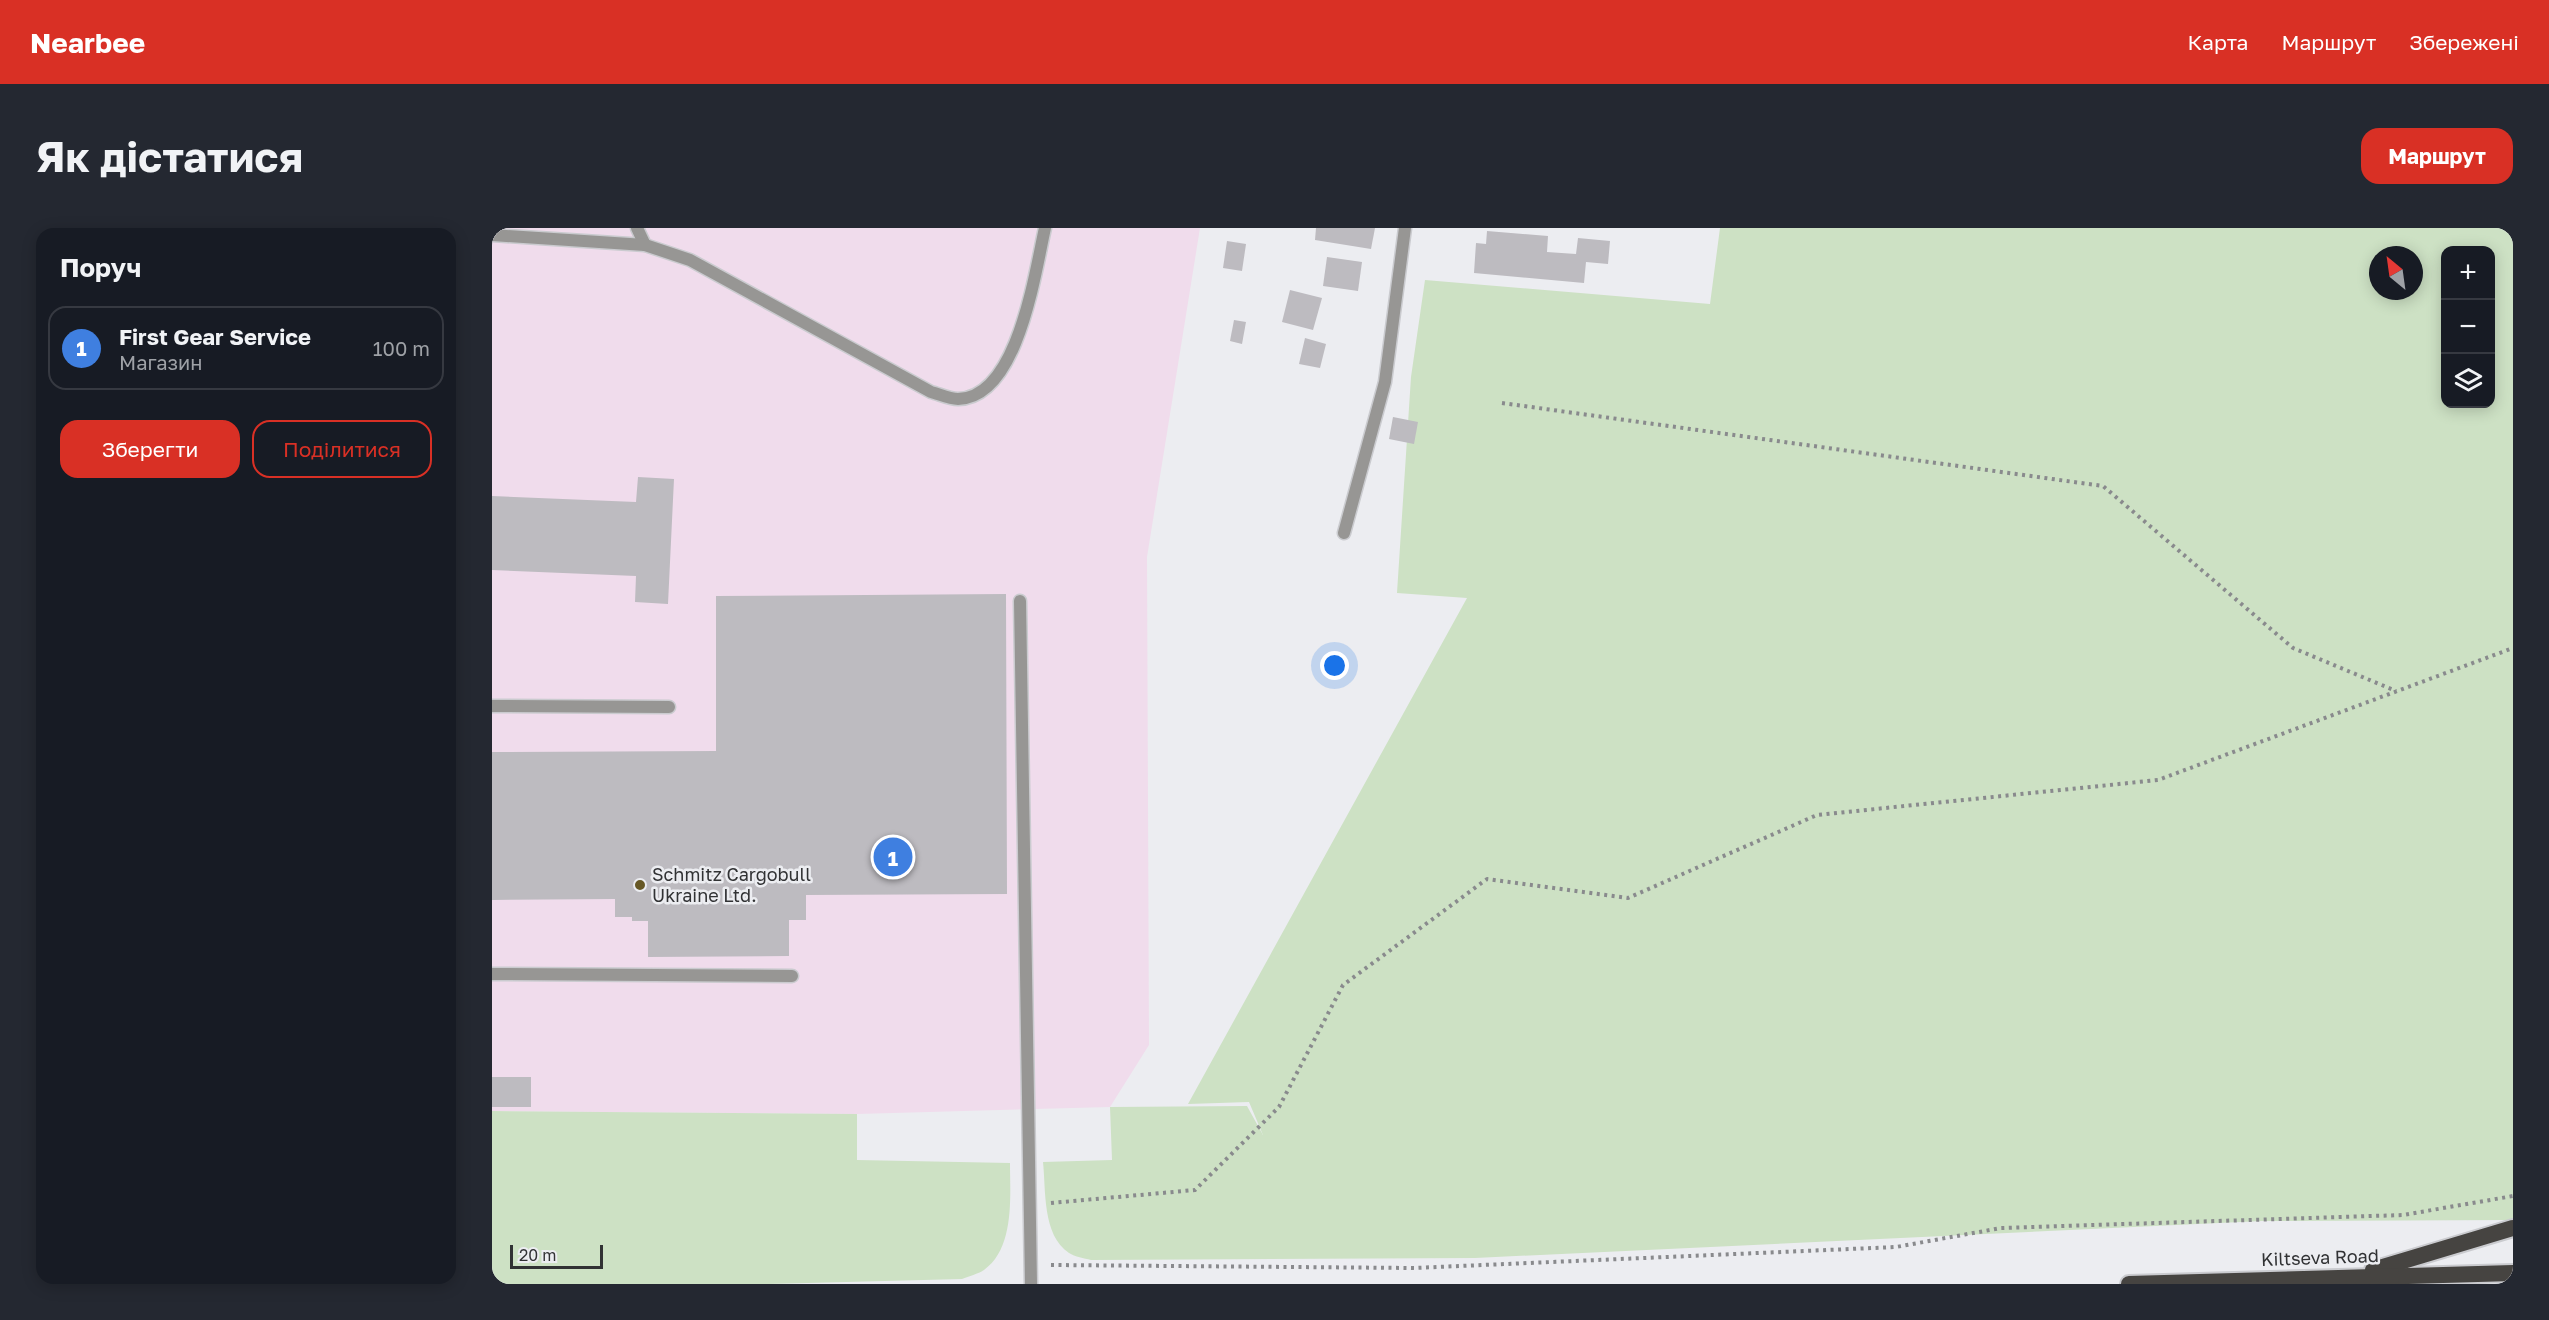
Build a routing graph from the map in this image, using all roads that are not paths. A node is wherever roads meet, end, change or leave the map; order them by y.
1 (637, 228) edge
2 (1045, 228) edge
3 (1405, 228) edge
4 (492, 235) edge
5 (645, 246) junction
6 (1344, 533) dead end
7 (1020, 601) dead end
8 (492, 706) edge
9 (669, 707) dead end
10 (492, 974) edge
11 (792, 976) dead end
12 (2513, 1228) edge
13 (2513, 1273) edge
14 (2352, 1277) junction
15 (1031, 1284) edge
16 (2129, 1284) edge

1 - 5 street
2 - 5 street
3 - 6 street
4 - 5 street
7 - 15 street
8 - 9 street
10 - 11 street
12 - 14 highway
13 - 14 highway, Kiltseva Road
14 - 16 highway, Kiltseva Road

